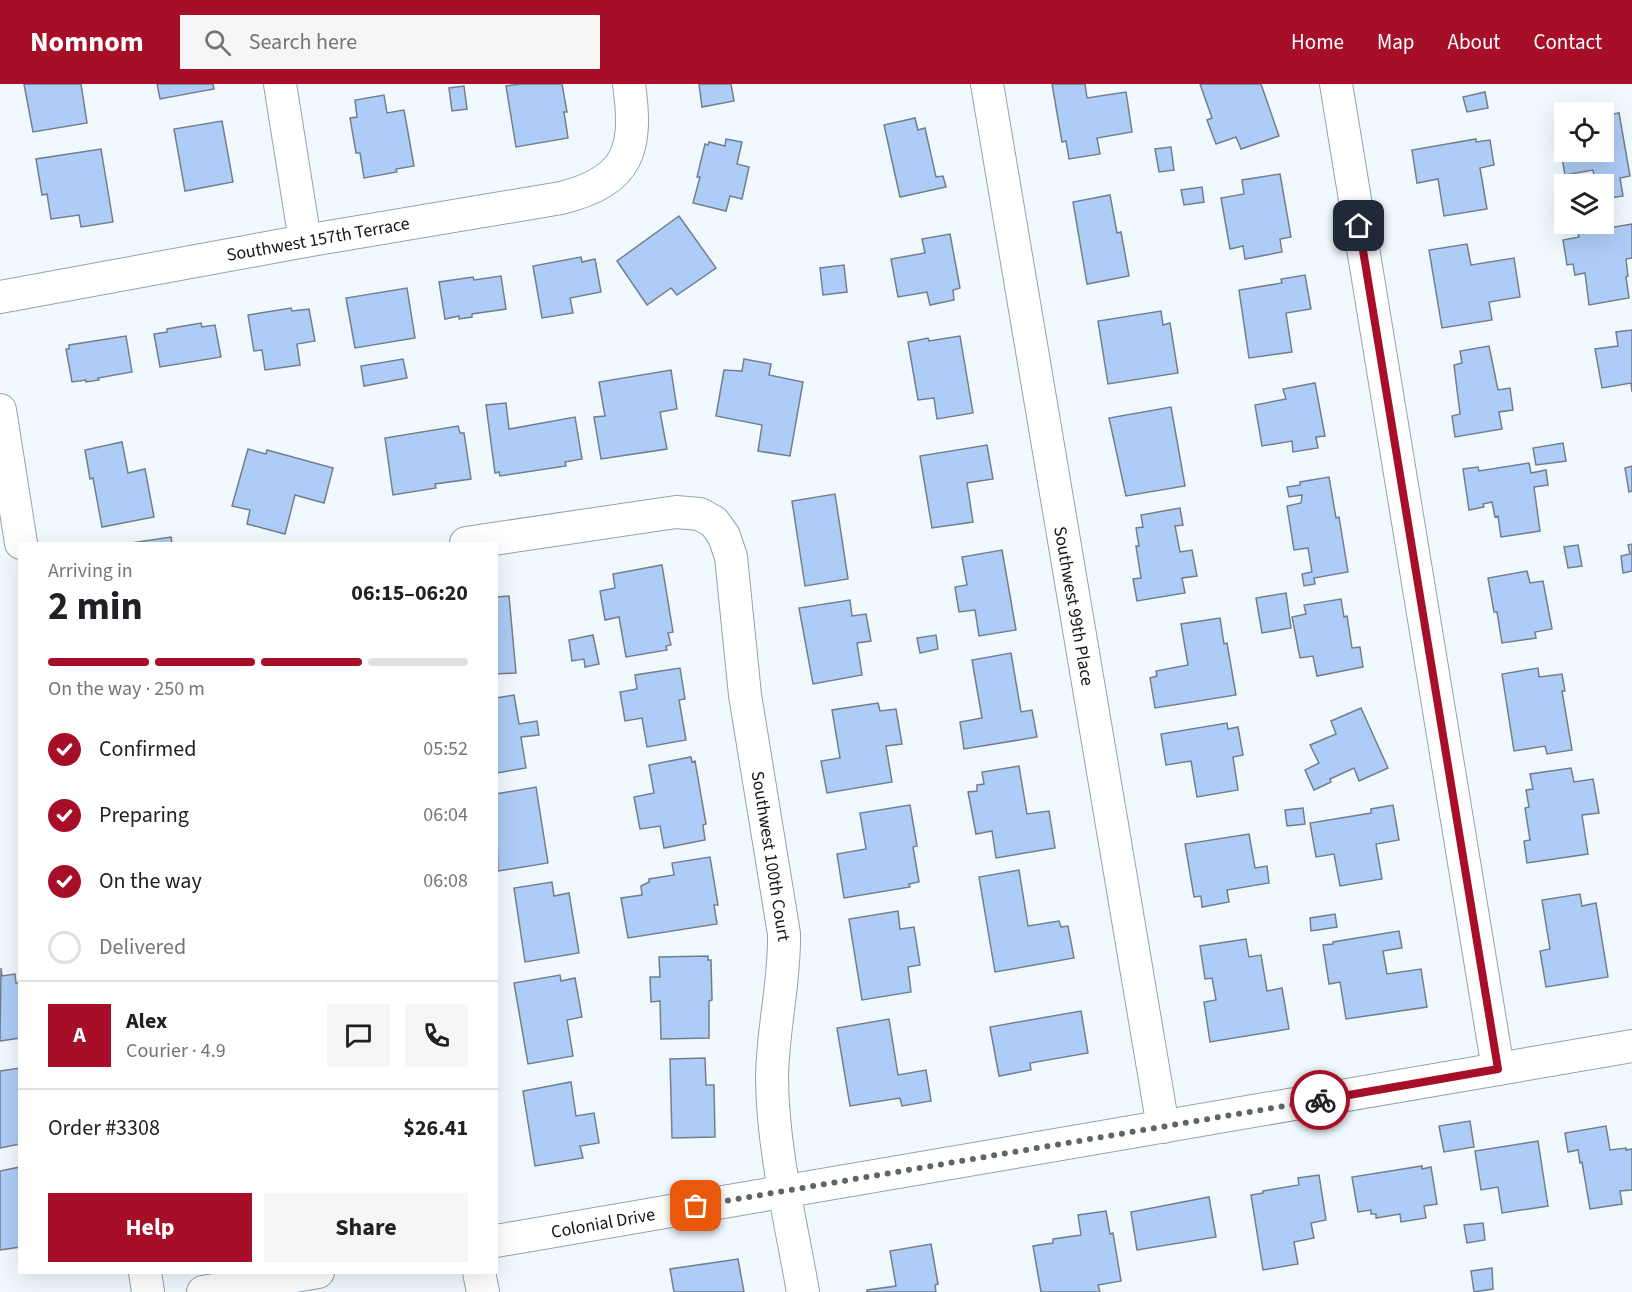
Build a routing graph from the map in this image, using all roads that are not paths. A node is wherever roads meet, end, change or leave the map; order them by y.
1 (279, 84) edge
2 (629, 84) edge
3 (987, 84) edge
4 (1336, 84) edge
5 (305, 241) junction
6 (0, 297) edge
7 (0, 410) edge
8 (21, 542) edge
9 (473, 542) edge
10 (1632, 1046) edge
11 (1498, 1069) junction
12 (1163, 1127) junction
13 (785, 1191) junction
14 (498, 1241) edge
15 (145, 1274) edge
16 (306, 1274) edge
17 (479, 1274) edge
18 (148, 1292) edge
19 (203, 1292) edge
20 (483, 1292) edge
21 (803, 1292) edge

1 - 5 street
2 - 5 street, Southwest 157th Terrace
3 - 12 street, Southwest 99th Place
4 - 11 street
5 - 6 street, Southwest 157th Terrace
7 - 8 street
9 - 13 street, Southwest 100th Court
10 - 11 street, Colonial Drive
11 - 12 street, Colonial Drive
12 - 13 street, Colonial Drive
13 - 14 street, Colonial Drive
13 - 21 street, Southwest 100th Court
15 - 18 street
16 - 19 street
17 - 20 street

